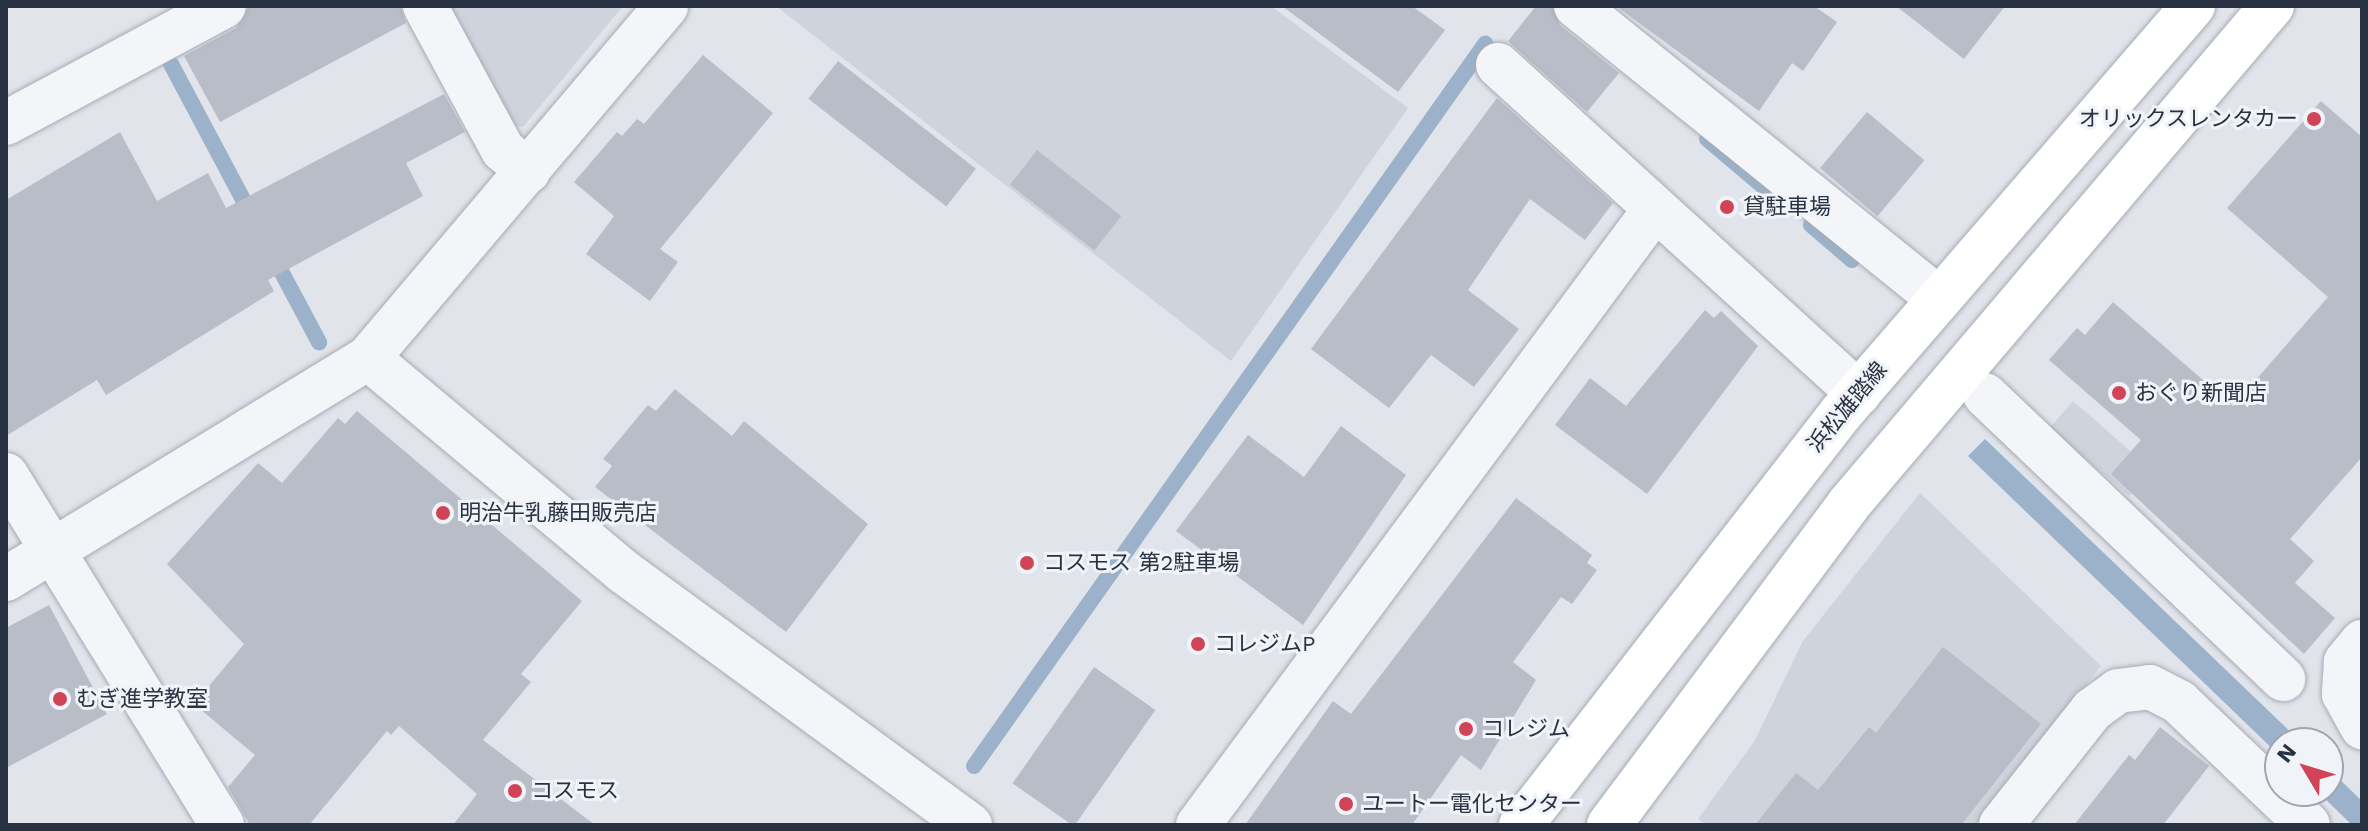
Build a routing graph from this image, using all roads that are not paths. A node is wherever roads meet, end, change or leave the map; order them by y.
1 (224, 6) edge
2 (425, 6) edge
3 (666, 6) edge
4 (1576, 6) edge
5 (2193, 6) edge
6 (2272, 6) edge
7 (1498, 65) dead end
8 (6, 123) edge
9 (528, 171) junction
10 (1655, 209) junction
11 (1939, 299) junction
12 (368, 358) junction
13 (1859, 393) junction
14 (1985, 395) dead end
15 (6, 475) edge
16 (54, 553) junction
17 (6, 579) edge
18 (2362, 642) edge
19 (2283, 679) dead end
20 (2362, 727) edge
21 (222, 825) edge
22 (970, 825) edge
23 (1198, 825) edge
24 (1521, 825) edge
25 (1609, 825) edge
26 (2001, 825) edge
27 (2308, 825) edge

1 - 8 street
2 - 9 street
3 - 9 street
4 - 11 street
5 - 11 main road, 浜松雄踏線
6 - 25 main road
7 - 10 street
9 - 12 street
10 - 13 street
10 - 23 street
11 - 13 main road, 浜松雄踏線
12 - 16 street
12 - 22 street
13 - 24 main road, 浜松雄踏線
14 - 19 street
15 - 16 street
16 - 17 street
16 - 21 street
18 - 20 street
26 - 27 street

